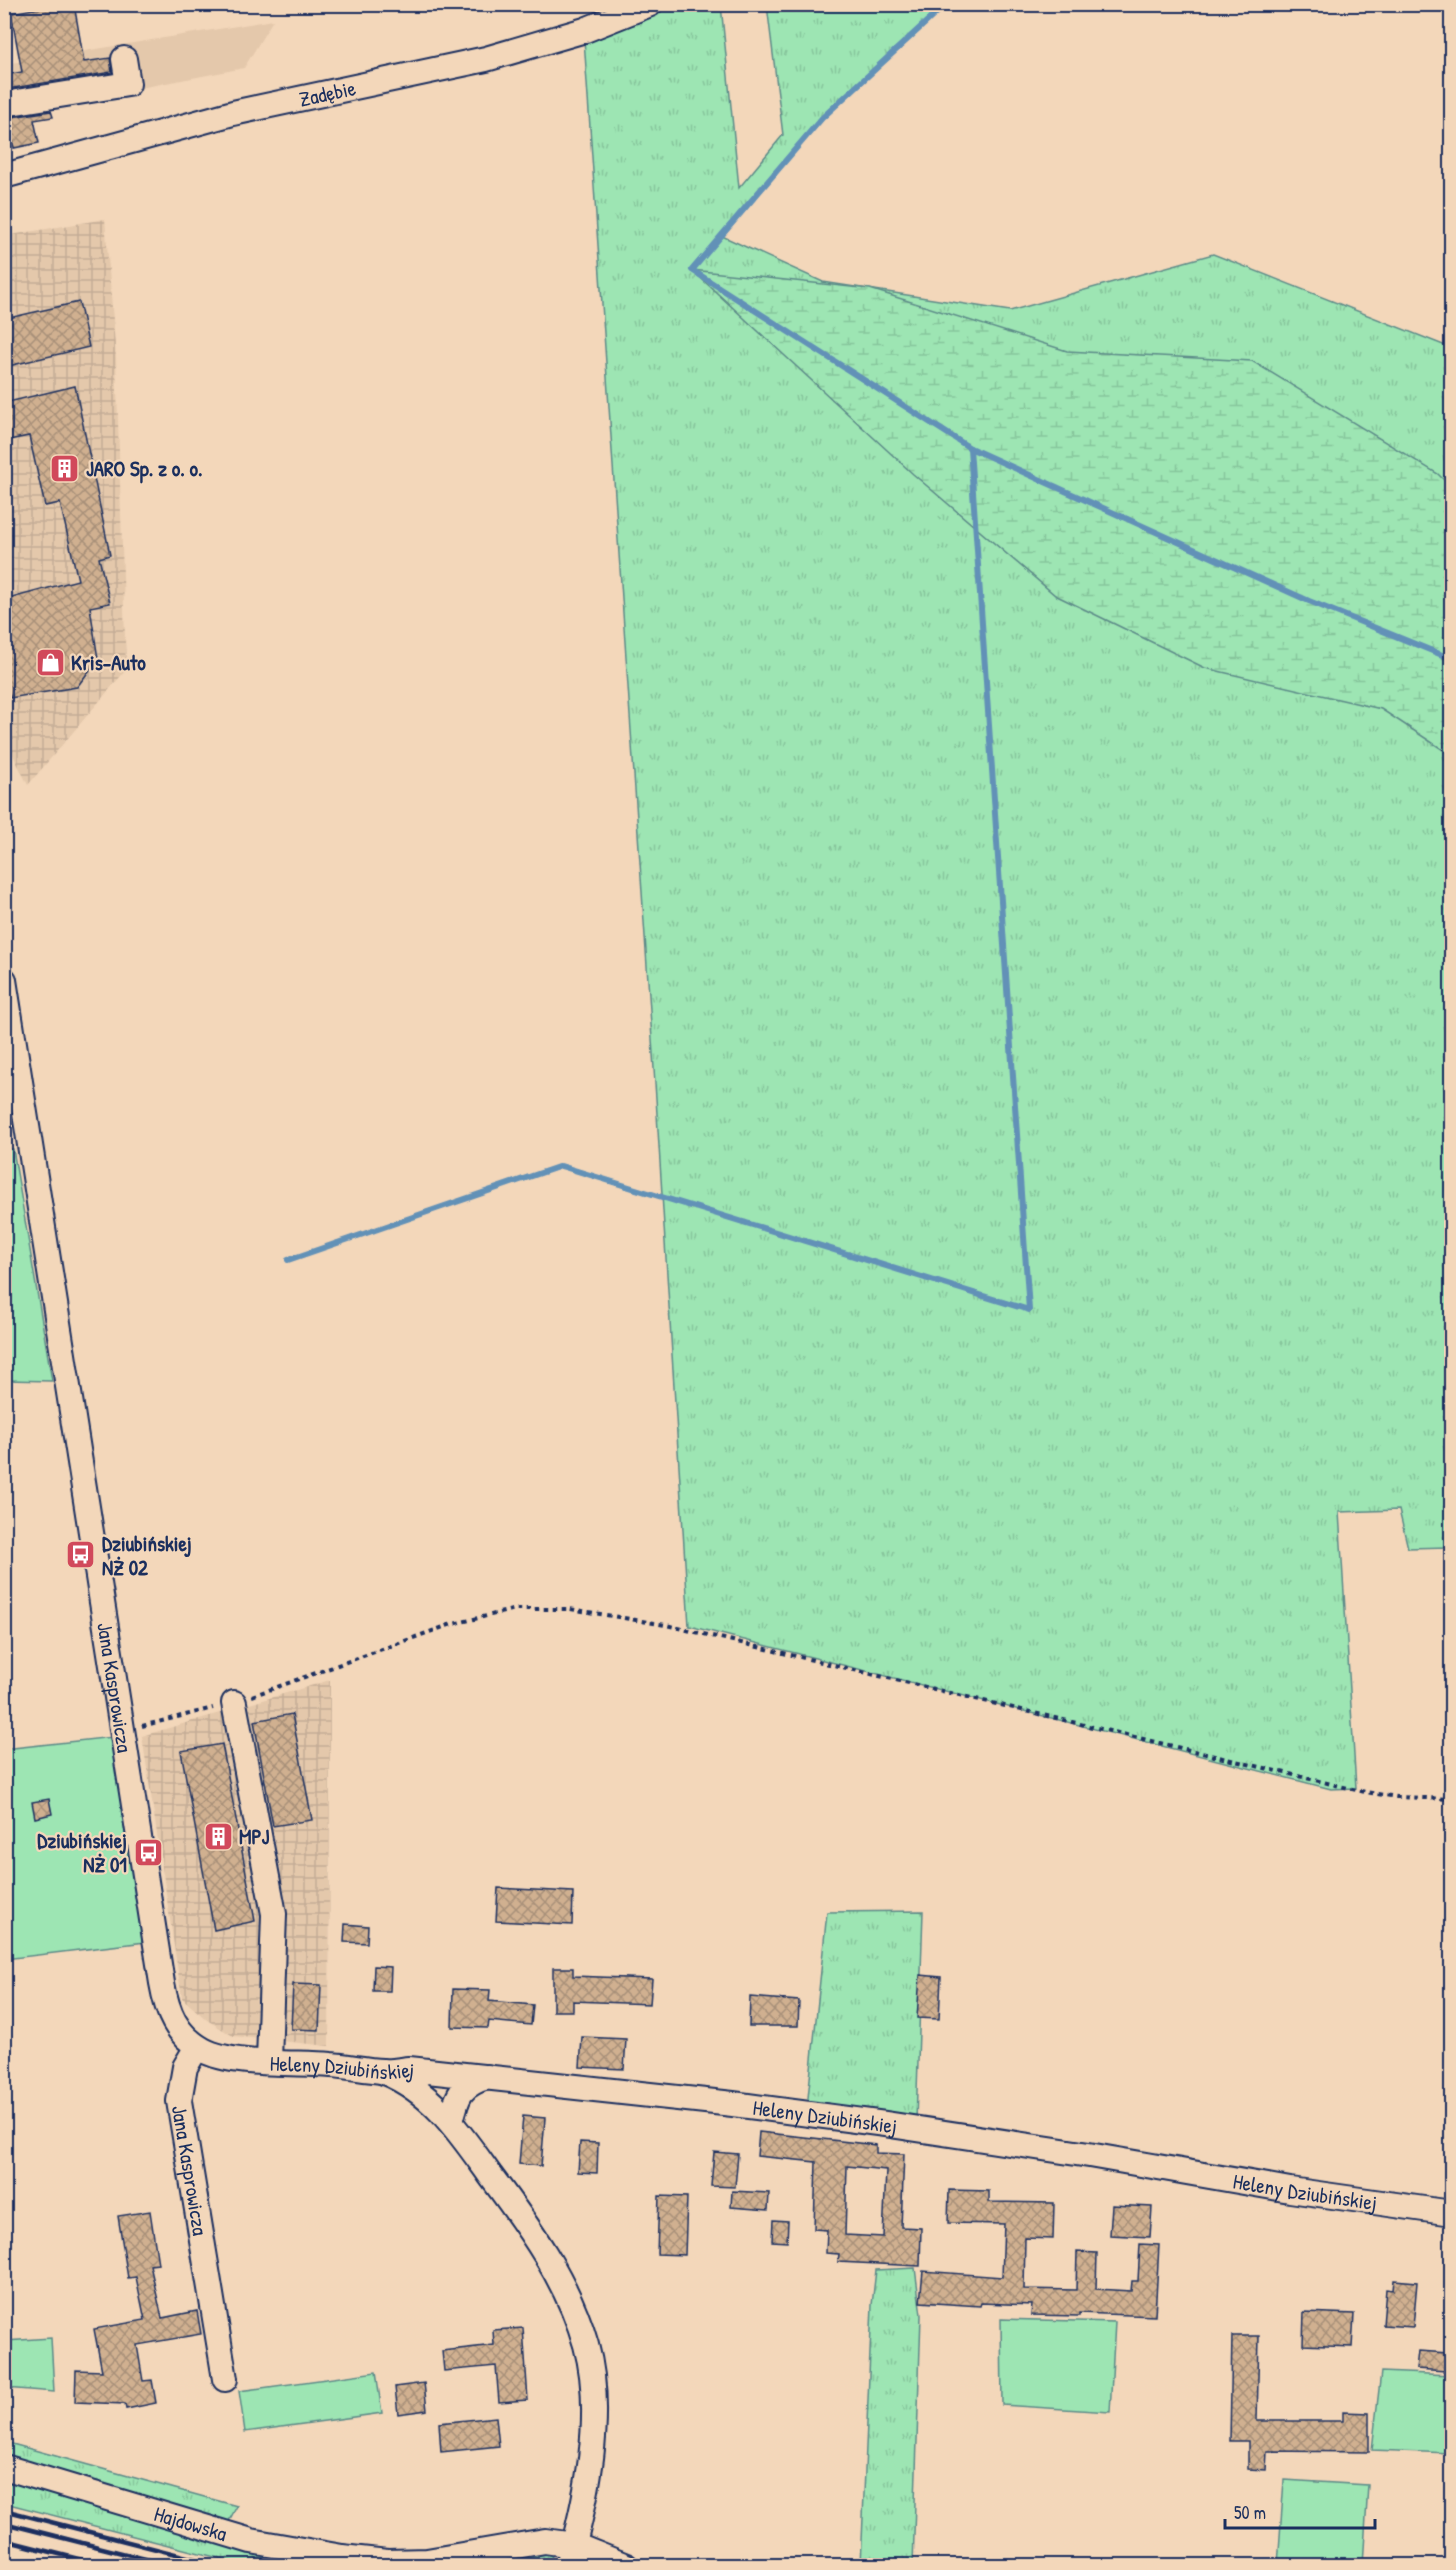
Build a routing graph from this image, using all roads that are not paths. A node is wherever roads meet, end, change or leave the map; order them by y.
1 (650, 4) edge
2 (124, 59) dead end
3 (4, 104) edge
4 (4, 176) edge
5 (4, 980) edge
6 (234, 1702) road end
7 (197, 2047) junction
8 (268, 2061) junction
9 (381, 2071) junction
10 (487, 2077) junction
11 (451, 2122) junction
12 (1452, 2213) edge
13 (225, 2379) dead end
14 (4, 2467) edge
15 (571, 2555) edge
16 (626, 2565) edge

1 - 4 street, Zadębie
2 - 3 street
5 - 7 street, Jana Kasprowicza
6 - 8 street
7 - 8 street, Heleny Dziubińskiej
7 - 13 street, Jana Kasprowicza
8 - 9 street, Heleny Dziubińskiej
9 - 10 street, Heleny Dziubińskiej
9 - 11 street
10 - 11 street
10 - 12 street, Heleny Dziubińskiej
11 - 15 street
14 - 15 street, Hajdowska
15 - 16 street, Hajdowska

